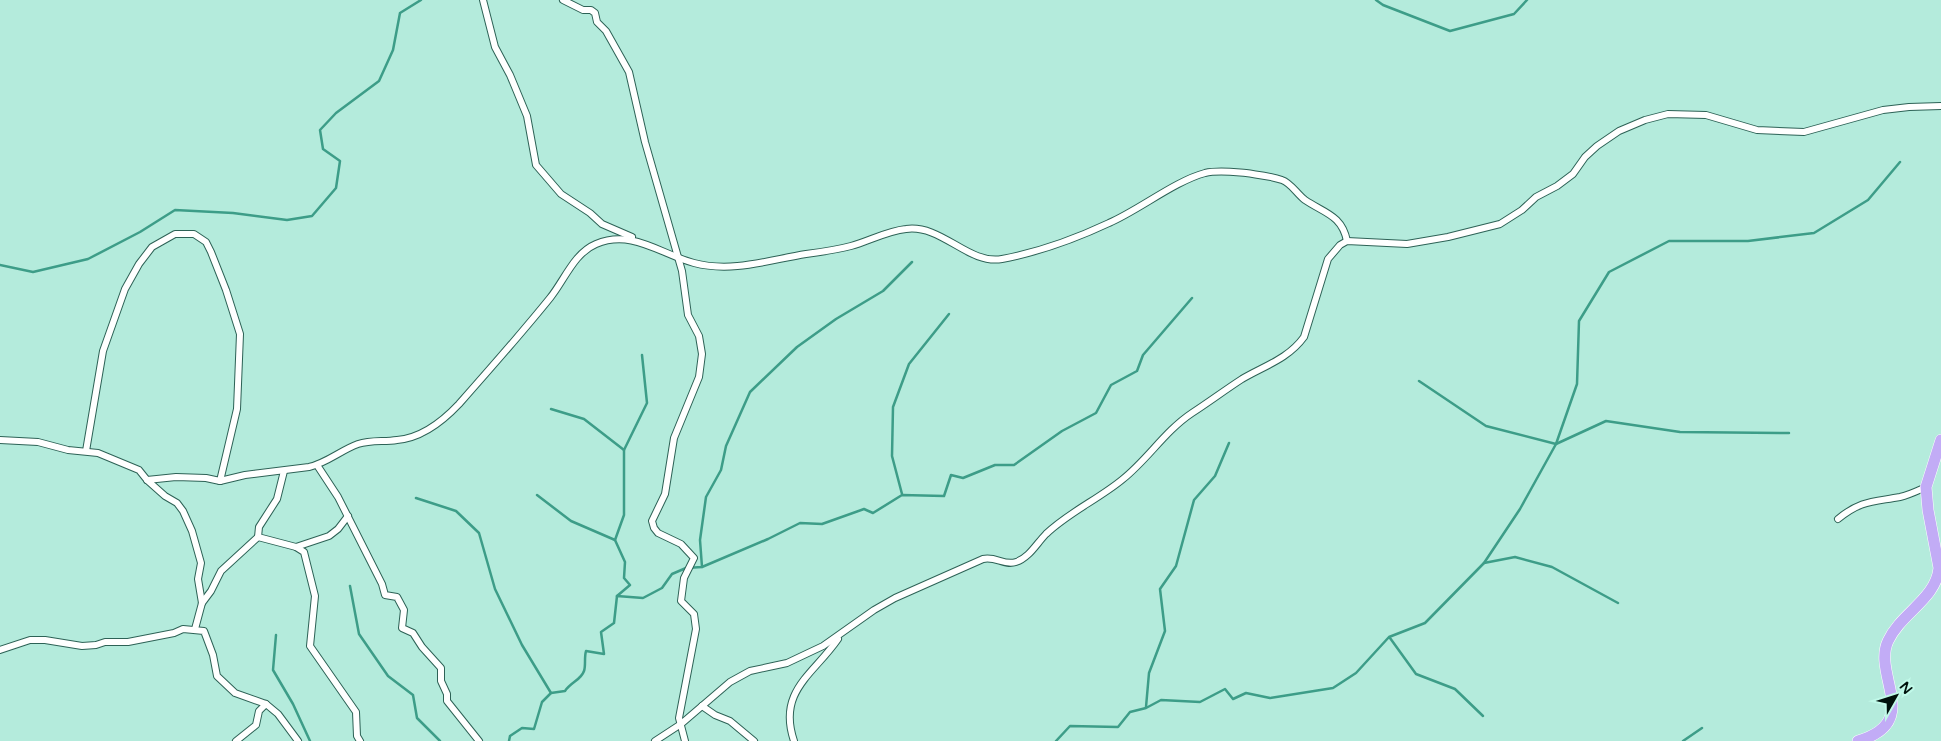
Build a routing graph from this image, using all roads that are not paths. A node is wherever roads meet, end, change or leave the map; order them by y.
1 (483, 0) edge
2 (563, 0) edge
3 (1941, 106) edge
4 (1347, 241) junction
5 (642, 242) junction
6 (678, 258) junction
7 (0, 440) edge
8 (1941, 440) edge
9 (86, 451) junction
10 (317, 465) junction
11 (284, 471) junction
12 (147, 480) junction
13 (220, 481) junction
14 (1926, 487) junction
15 (348, 516) junction
16 (1838, 519) dead end
17 (258, 537) junction
18 (296, 547) junction
19 (202, 603) junction
20 (195, 629) junction
21 (840, 635) junction
22 (0, 650) edge
23 (266, 704) junction
24 (702, 706) junction
25 (681, 724) junction
26 (236, 741) edge
27 (298, 741) edge
28 (360, 741) edge
29 (479, 741) edge
30 (655, 741) edge
31 (685, 741) edge
32 (754, 741) edge
33 (794, 741) edge
34 (1858, 741) edge

1 - 5 street
2 - 6 street
3 - 4 street
4 - 6 street
4 - 21 street
5 - 6 street
5 - 10 street
6 - 25 street
7 - 9 street
8 - 14 highway
9 - 12 street
9 - 13 street
10 - 11 street
10 - 15 street
11 - 13 street
11 - 17 street
12 - 13 street
12 - 19 street
14 - 16 street
14 - 34 highway
15 - 18 street
15 - 29 street
17 - 18 street
17 - 19 street
18 - 28 street
19 - 20 street
20 - 22 street
20 - 23 street
21 - 24 street
21 - 33 street
23 - 26 street
23 - 27 street
24 - 25 street
24 - 32 street
25 - 30 street
25 - 31 street

